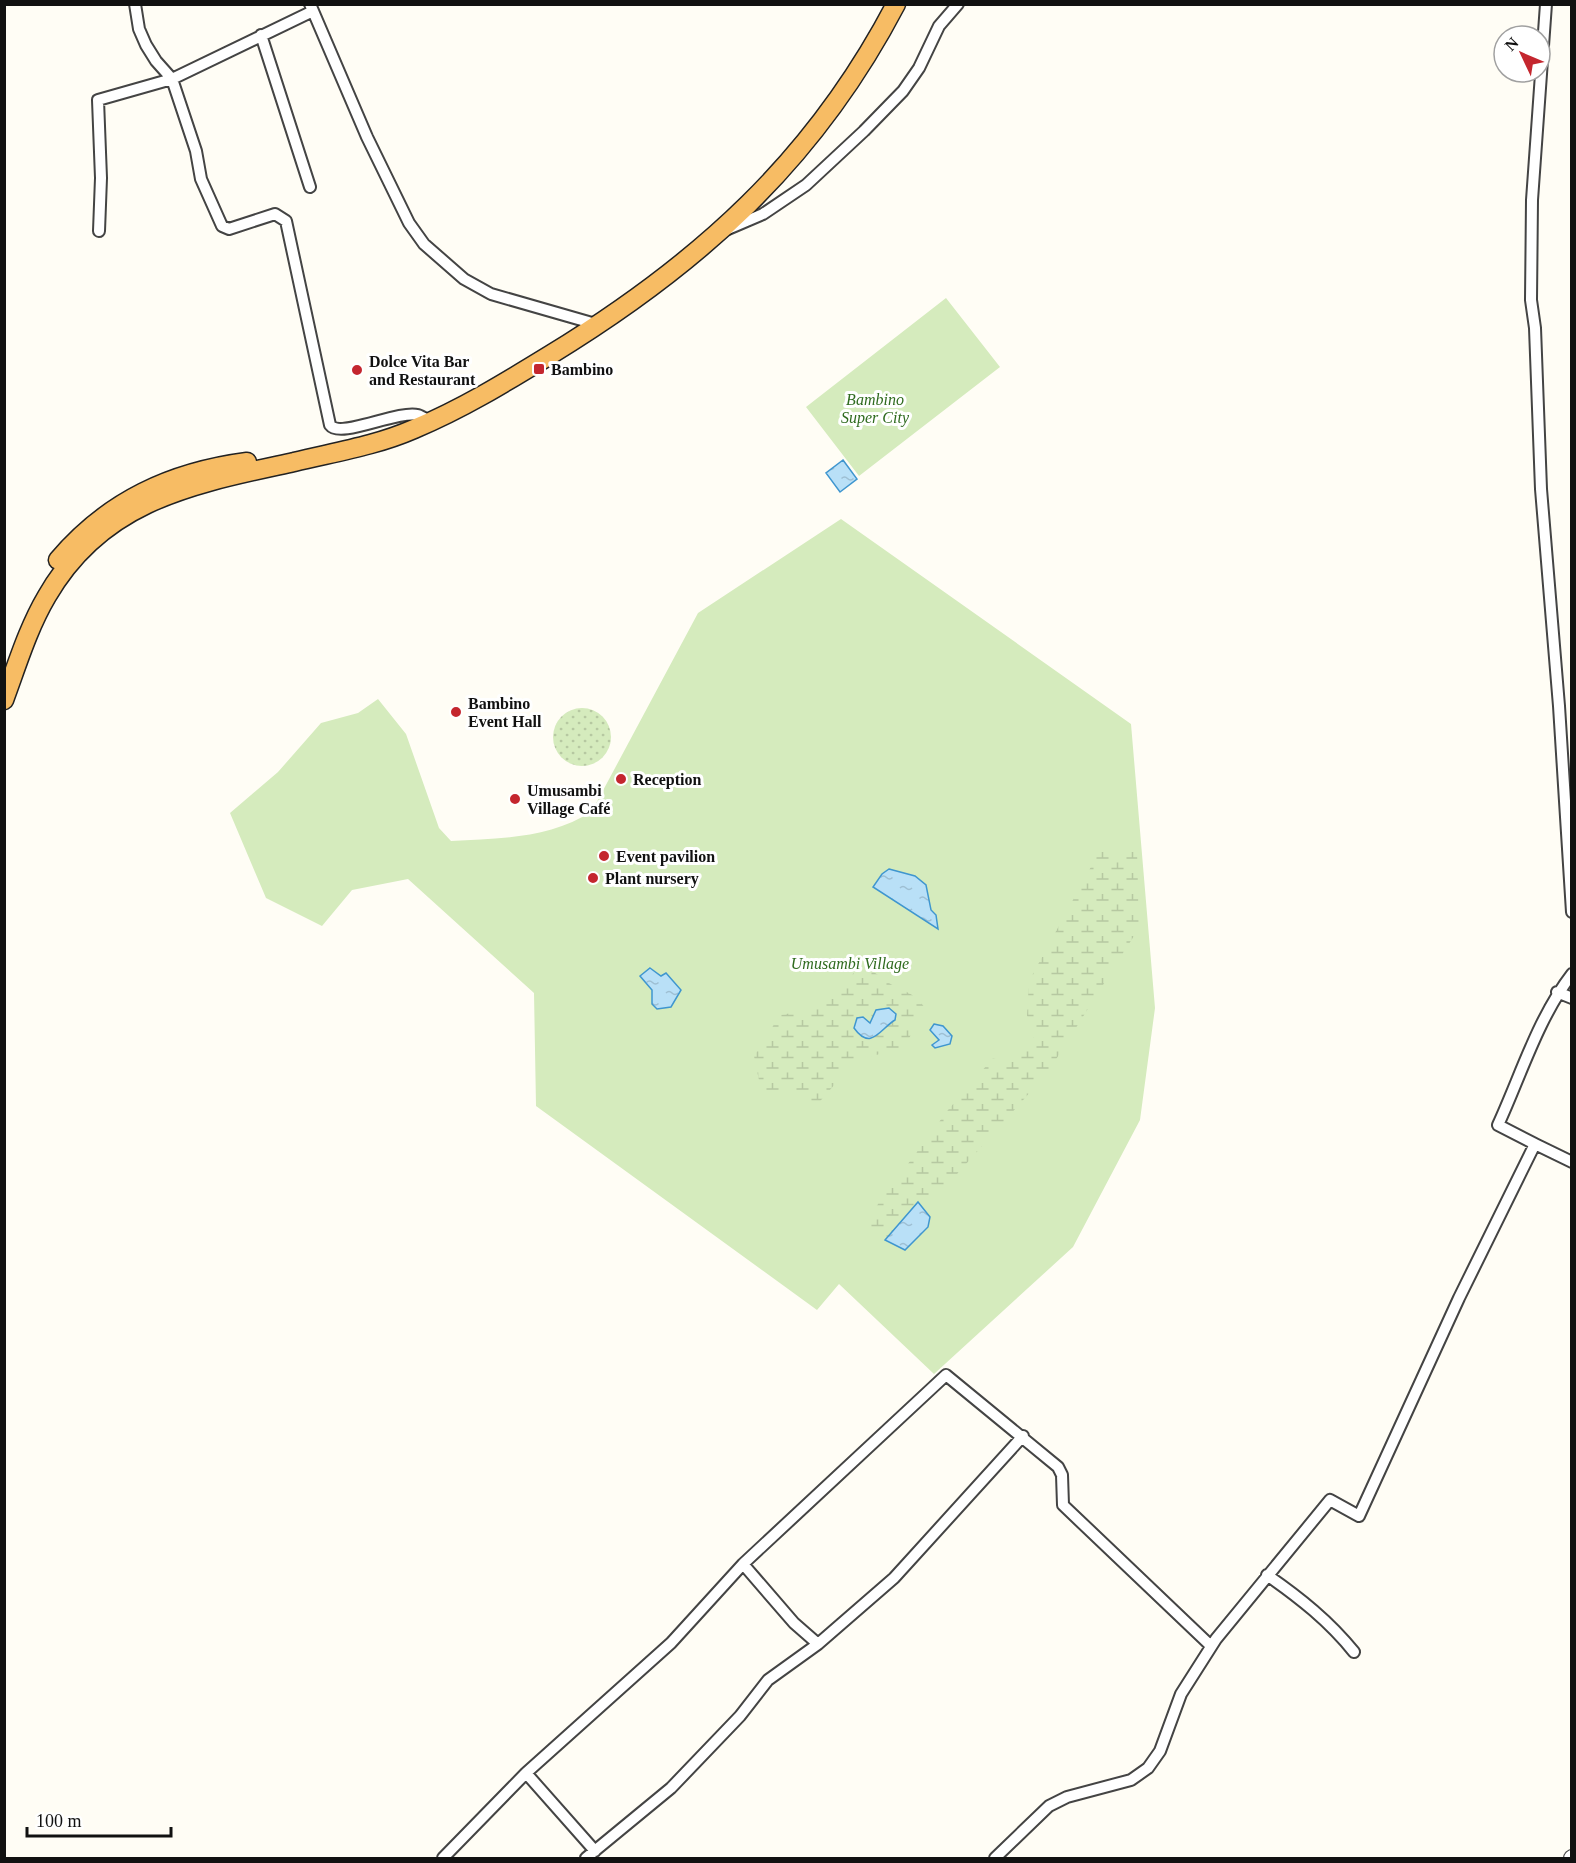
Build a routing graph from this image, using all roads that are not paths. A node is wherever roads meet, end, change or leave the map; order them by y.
1 (135, 4) edge
2 (896, 4) edge
3 (957, 4) edge
4 (1546, 4) edge
5 (312, 8) edge
6 (261, 35) junction
7 (172, 79) junction
8 (310, 188) dead end
9 (99, 231) dead end
10 (719, 233) junction
11 (599, 325) junction
12 (431, 422) junction
13 (311, 458) junction
14 (4, 675) edge
15 (4, 700) edge
16 (1572, 912) edge
17 (1572, 974) edge
18 (1557, 992) junction
19 (1572, 998) edge
20 (1535, 1144) junction
21 (1572, 1162) edge
22 (1023, 1436) junction
23 (743, 1564) junction
24 (1267, 1575) junction
25 (818, 1644) junction
26 (1212, 1646) junction
27 (1354, 1652) dead end
28 (526, 1773) junction
29 (590, 1855) edge
30 (443, 1858) edge
31 (995, 1858) edge

1 - 7 street
2 - 10 highway
3 - 10 street
4 - 16 street
5 - 6 street
5 - 11 street
6 - 7 street
6 - 8 street
7 - 9 street
7 - 12 street
10 - 11 highway
11 - 12 highway
12 - 13 highway
13 - 14 highway
13 - 15 highway
17 - 18 street
18 - 19 street
18 - 20 street
20 - 21 street
20 - 24 street
22 - 23 street
22 - 25 street
22 - 26 street
23 - 25 street
23 - 28 street
24 - 26 street
24 - 27 street
25 - 29 street
26 - 31 street
28 - 29 street
28 - 30 street

